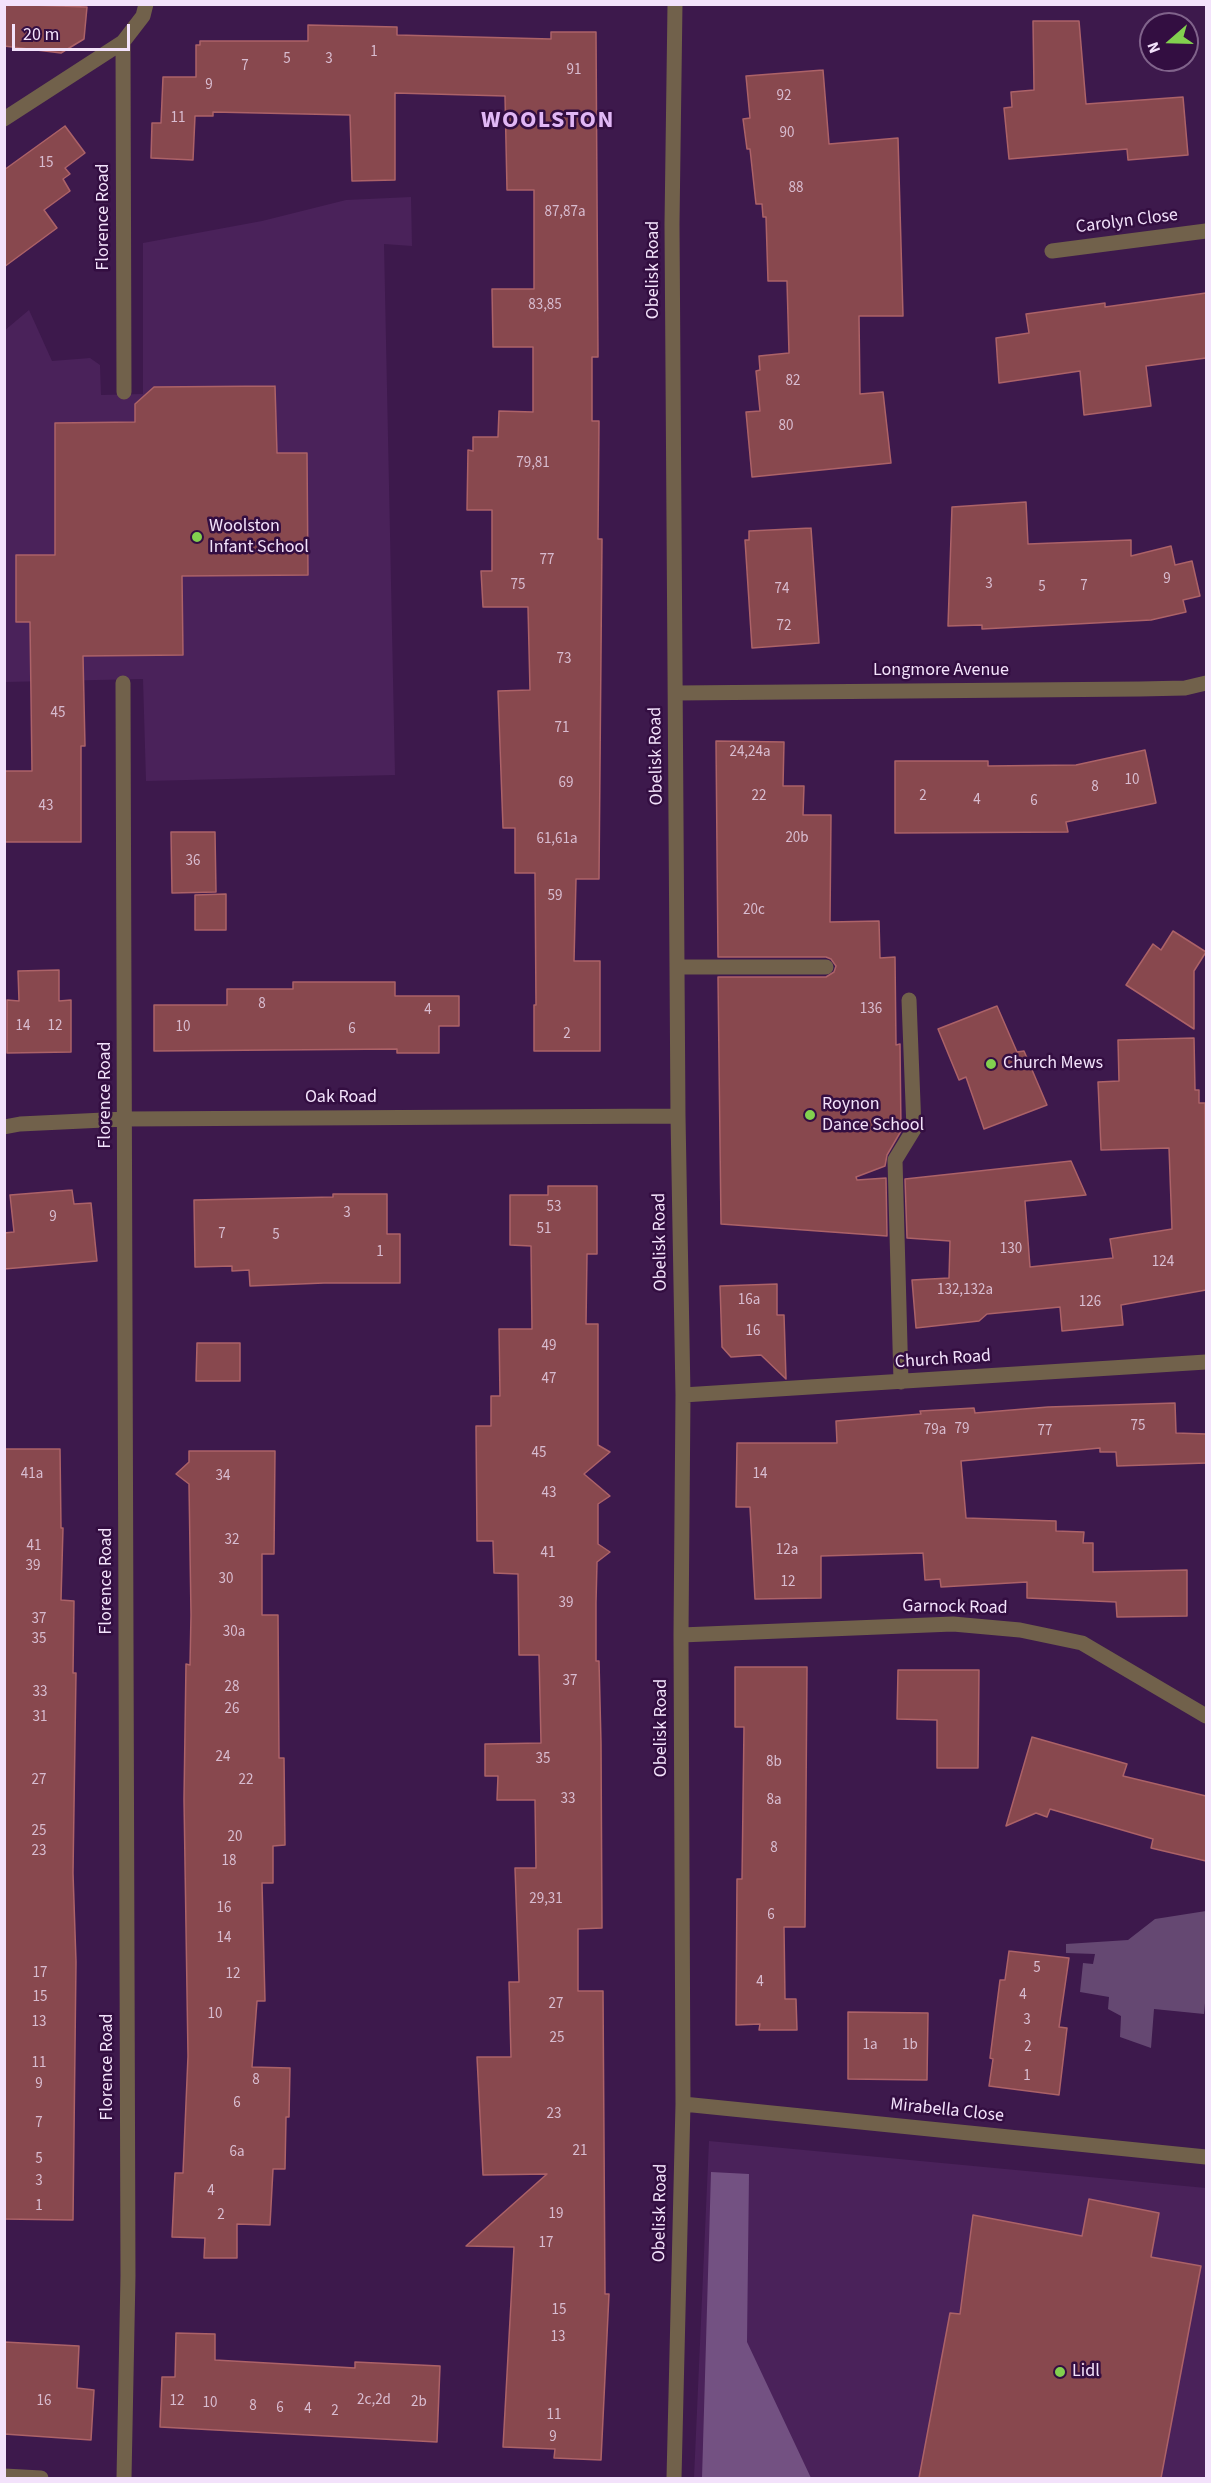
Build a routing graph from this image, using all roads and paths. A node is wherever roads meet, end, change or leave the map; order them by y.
1 (146, 4) edge
2 (668, 4) edge
3 (675, 5) edge
4 (123, 42) junction
5 (4, 119) edge
6 (1206, 231) edge
7 (1052, 251) dead end
8 (124, 392) dead end
9 (1206, 683) edge
10 (123, 684) dead end
11 (676, 693) junction
12 (678, 967) junction
13 (826, 967) dead end
14 (909, 1000) dead end
15 (678, 1116) junction
16 (125, 1119) junction
17 (4, 1127) edge
18 (1206, 1362) edge
19 (901, 1383) junction
20 (683, 1395) junction
21 (681, 1635) junction
22 (1206, 1716) edge
23 (683, 2104) junction
24 (1206, 2157) edge
25 (4, 2476) edge
26 (41, 2478) edge
27 (124, 2478) edge
28 (674, 2478) edge

1 - 4 street
2 - 3 street
3 - 11 street, Obelisk Road
4 - 5 street
4 - 8 street, Florence Road
6 - 7 street, Carolyn Close
9 - 11 street, Longmore Avenue
10 - 16 street, Florence Road
11 - 12 street, Obelisk Road
12 - 13 street
12 - 15 street, Obelisk Road
14 - 19 street
15 - 16 street, Oak Road
15 - 20 street, Obelisk Road
16 - 17 street, Oak Road
16 - 27 street, Florence Road
18 - 19 street, Church Road
19 - 20 street, Church Road
20 - 21 street, Obelisk Road
21 - 22 street, Garnock Road
21 - 23 street, Obelisk Road
23 - 24 street, Mirabella Close
23 - 28 street, Obelisk Road
25 - 26 street

